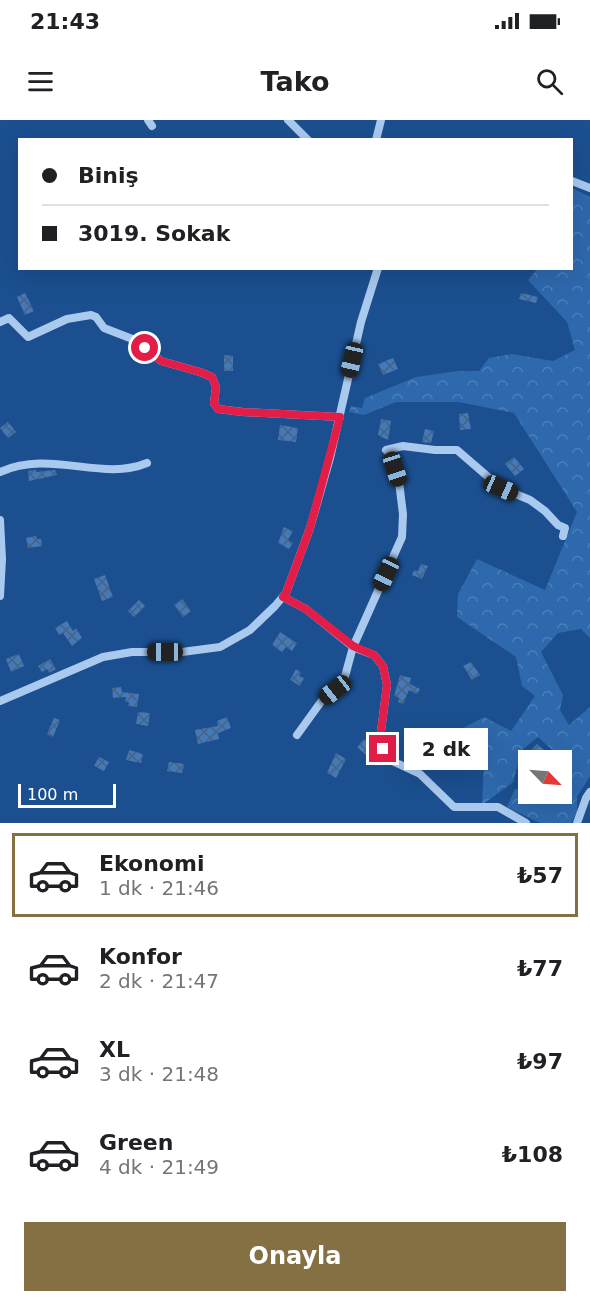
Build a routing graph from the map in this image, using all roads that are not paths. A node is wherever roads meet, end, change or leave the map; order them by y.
1 (288, 120) edge
2 (381, 120) edge
3 (306, 138) edge
4 (376, 138) edge
5 (573, 181) edge
6 (590, 188) edge
7 (377, 270) edge
8 (0, 322) edge
9 (340, 417) junction
10 (147, 463) dead end
11 (0, 472) edge
12 (0, 520) edge
13 (563, 536) dead end
14 (0, 596) edge
15 (283, 597) junction
16 (353, 646) junction
17 (0, 701) edge
18 (297, 735) dead end
19 (590, 792) edge
20 (526, 823) edge
21 (577, 823) edge

1 - 3 street
2 - 4 street
5 - 6 street
7 - 9 street
8 - 9 street
9 - 15 street
10 - 11 street
12 - 14 street
13 - 16 street
15 - 16 street
15 - 17 street
16 - 18 street
16 - 20 street
19 - 21 street

